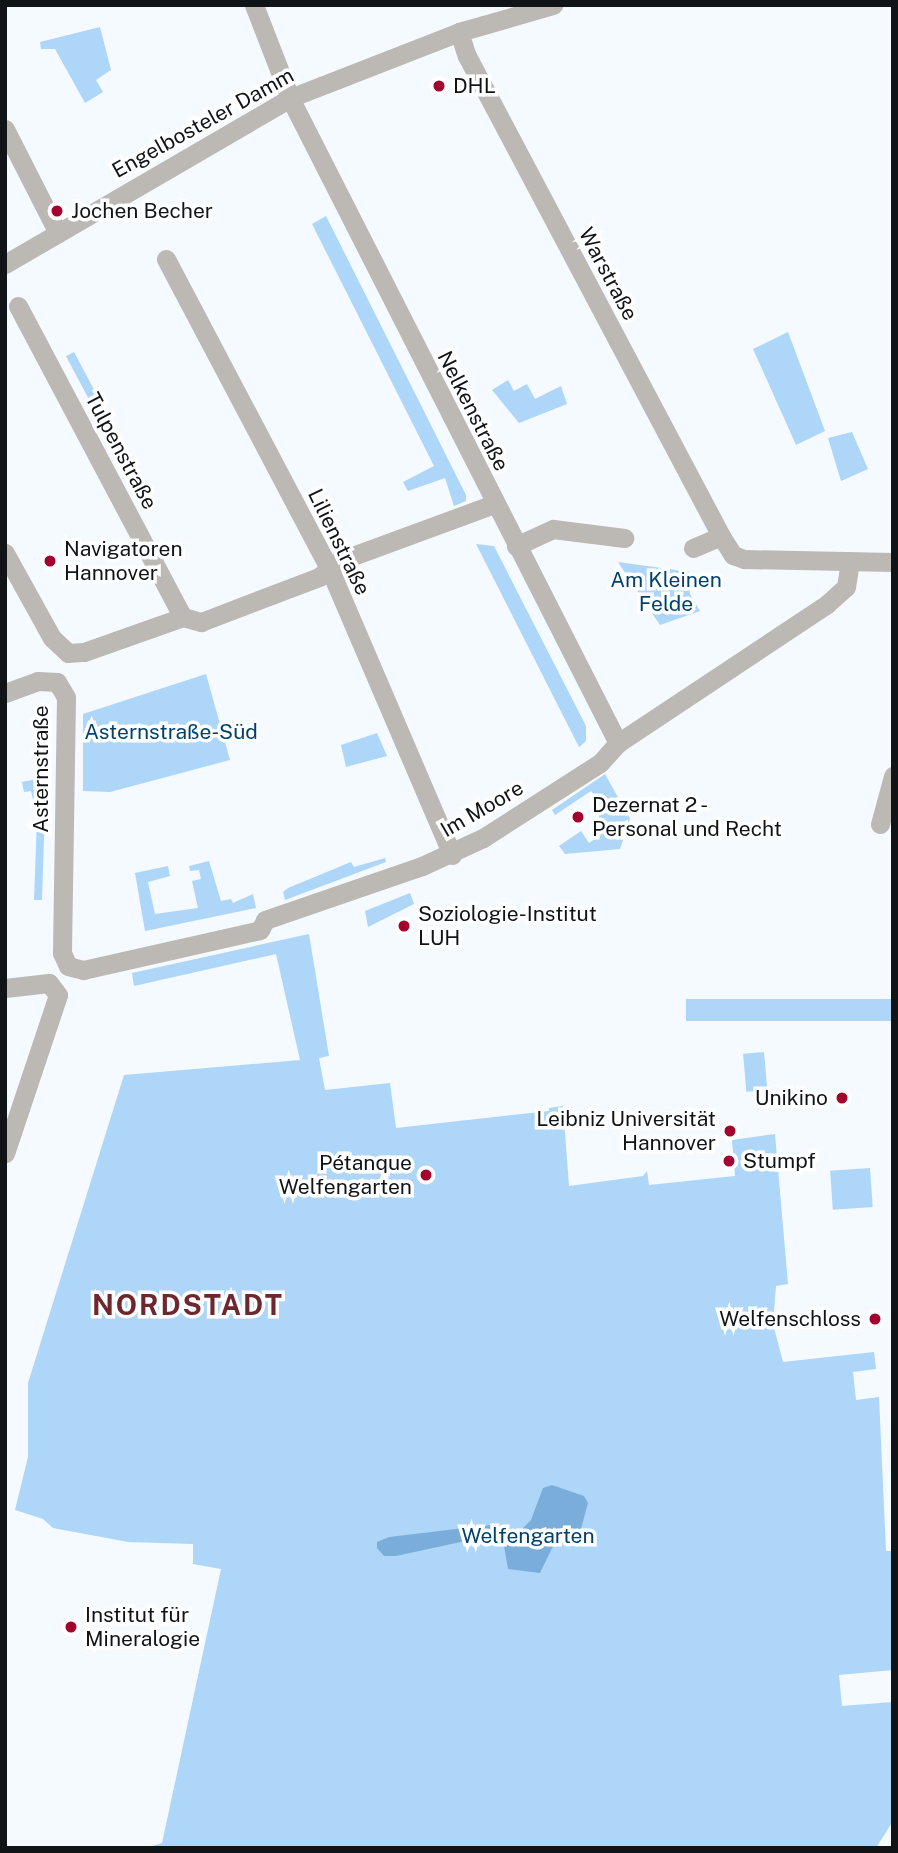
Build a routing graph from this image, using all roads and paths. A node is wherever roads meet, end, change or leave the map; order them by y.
1 (254, 5) edge
2 (553, 5) edge
3 (459, 32) junction
4 (290, 98) junction
5 (5, 129) edge
6 (58, 233) junction
7 (166, 259) dead end
8 (5, 264) edge
9 (18, 306) dead end
10 (494, 504) junction
11 (721, 536) junction
12 (624, 538) dead end
13 (516, 546) junction
14 (693, 548) dead end
15 (5, 553) edge
16 (850, 561) junction
17 (893, 562) edge
18 (330, 570) junction
19 (183, 617) junction
20 (68, 653) junction
21 (57, 682) junction
22 (5, 693) edge
23 (618, 743) junction
24 (893, 776) edge
25 (880, 824) dead end
26 (452, 855) junction
27 (68, 966) joint
28 (5, 988) edge
29 (5, 1153) edge

1 - 4 street, Nelkenstraße
2 - 3 street, Engelbosteler Damm
3 - 4 street, Engelbosteler Damm
3 - 11 street, Warstraße
4 - 6 street, Engelbosteler Damm
4 - 10 street, Nelkenstraße
5 - 6 street
6 - 8 street, Engelbosteler Damm
7 - 18 street, Lilienstraße
9 - 19 street, Tulpenstraße
10 - 13 street, Nelkenstraße
10 - 18 street
11 - 14 street
11 - 16 street
12 - 13 street
13 - 23 street, Nelkenstraße
15 - 20 street
16 - 17 street
16 - 23 street, Im Moore
18 - 19 street
18 - 26 street, Lilienstraße
19 - 20 street
20 - 21 street, Asternstraße
21 - 22 street
21 - 27 street, Asternstraße
23 - 26 street, Im Moore
24 - 25 street
26 - 27 street, Im Moore
28 - 29 street

